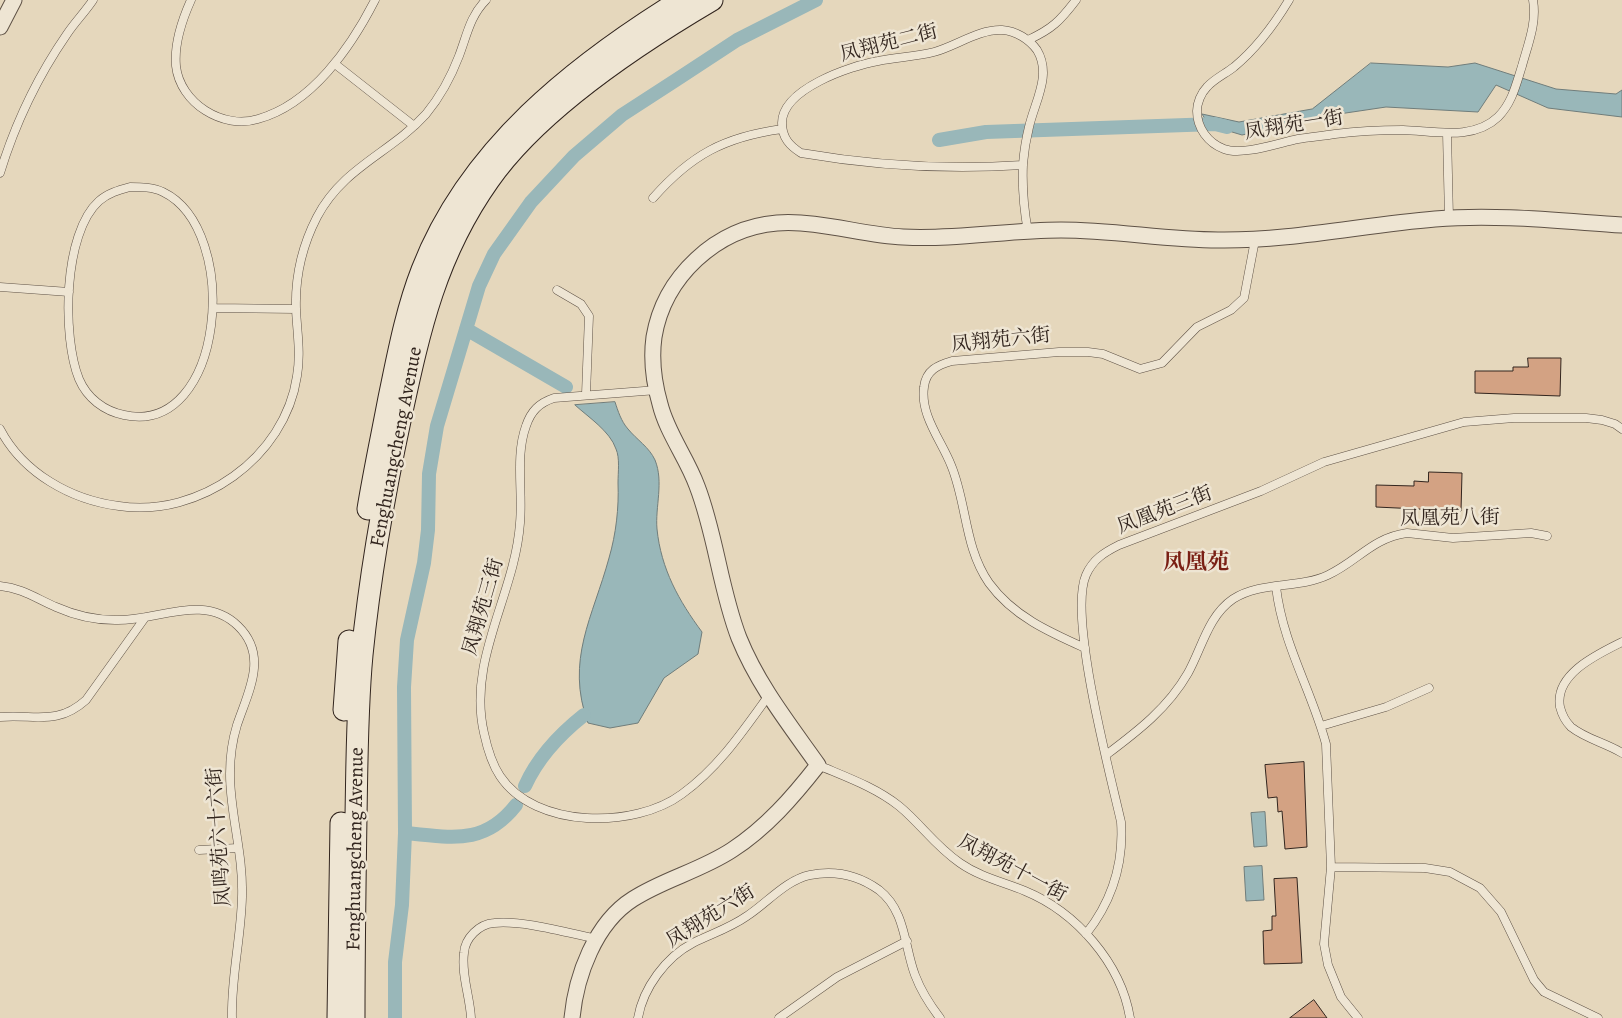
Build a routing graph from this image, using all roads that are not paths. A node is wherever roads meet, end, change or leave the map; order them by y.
1 (14, 0) edge
2 (93, 0) edge
3 (191, 0) edge
4 (375, 0) edge
5 (486, 0) edge
6 (682, 0) edge
7 (712, 0) edge
8 (1076, 0) edge
9 (1289, 0) edge
10 (1533, 0) edge
11 (0, 27) edge
12 (1028, 40) junction
13 (335, 64) junction
14 (414, 126) junction
15 (782, 129) junction
16 (1447, 133) junction
17 (1023, 165) junction
18 (0, 173) edge
19 (653, 198) dead end
20 (1449, 218) junction
21 (1622, 225) edge
22 (1028, 232) junction
23 (1254, 240) junction
24 (0, 287) edge
25 (557, 290) dead end
26 (69, 292) junction
27 (214, 308) junction
28 (296, 309) junction
29 (657, 390) junction
30 (586, 394) junction
31 (0, 429) edge
32 (1622, 429) edge
33 (1547, 536) dead end
34 (0, 586) edge
35 (1276, 587) junction
36 (144, 619) junction
37 (1622, 642) edge
38 (1085, 648) junction
39 (1429, 688) dead end
40 (769, 695) junction
41 (0, 717) edge
42 (1321, 726) junction
43 (1622, 753) edge
44 (1106, 755) junction
45 (818, 765) junction
46 (238, 848) junction
47 (199, 850) dead end
48 (1331, 867) junction
49 (1086, 934) junction
50 (597, 939) junction
51 (906, 941) junction
52 (232, 1018) edge
53 (338, 1018) edge
54 (354, 1018) edge
55 (471, 1018) edge
56 (572, 1018) edge
57 (638, 1018) edge
58 (778, 1018) edge
59 (940, 1018) edge
60 (1130, 1018) edge
61 (1358, 1018) edge
62 (1598, 1018) edge

1 - 11 street
2 - 18 lane
3 - 13 lane
4 - 13 lane
5 - 14 lane
6 - 53 main road, Fenghuangcheng Avenue
7 - 54 main road, Fenghuangcheng Avenue
8 - 12 lane
9 - 16 lane, 凤翔苑一街
10 - 16 lane, 凤翔苑一街
12 - 15 lane, 凤翔苑二街
12 - 17 lane
13 - 14 lane
14 - 28 lane
15 - 17 lane
15 - 19 lane
16 - 20 lane
17 - 22 lane
20 - 21 street
20 - 23 street
22 - 23 street
22 - 29 street
23 - 38 lane, 凤翔苑六街
24 - 26 lane
25 - 30 lane
26 - 27 lane
26 - 27 lane
27 - 28 lane
28 - 31 lane
29 - 30 lane, 凤翔苑三街
29 - 40 street
30 - 40 lane, 凤翔苑三街
32 - 38 lane, 凤凰苑三街
33 - 35 lane, 凤凰苑八街
34 - 36 lane
35 - 42 lane
35 - 44 lane, 凤凰苑八街
36 - 41 lane
36 - 46 lane, 凤鸣苑六十六街
37 - 43 lane
38 - 44 lane, 凤凰苑三街
39 - 42 lane
40 - 45 street
42 - 48 lane
44 - 49 lane, 凤凰苑三街
45 - 49 lane, 凤翔苑十一街
45 - 50 street
46 - 47 lane
46 - 52 lane, 凤鸣苑六十六街
48 - 61 lane
48 - 62 lane
49 - 60 lane, 凤翔苑十一街
50 - 55 lane
50 - 56 street
51 - 57 lane, 凤翔苑六街
51 - 58 lane
51 - 59 lane

